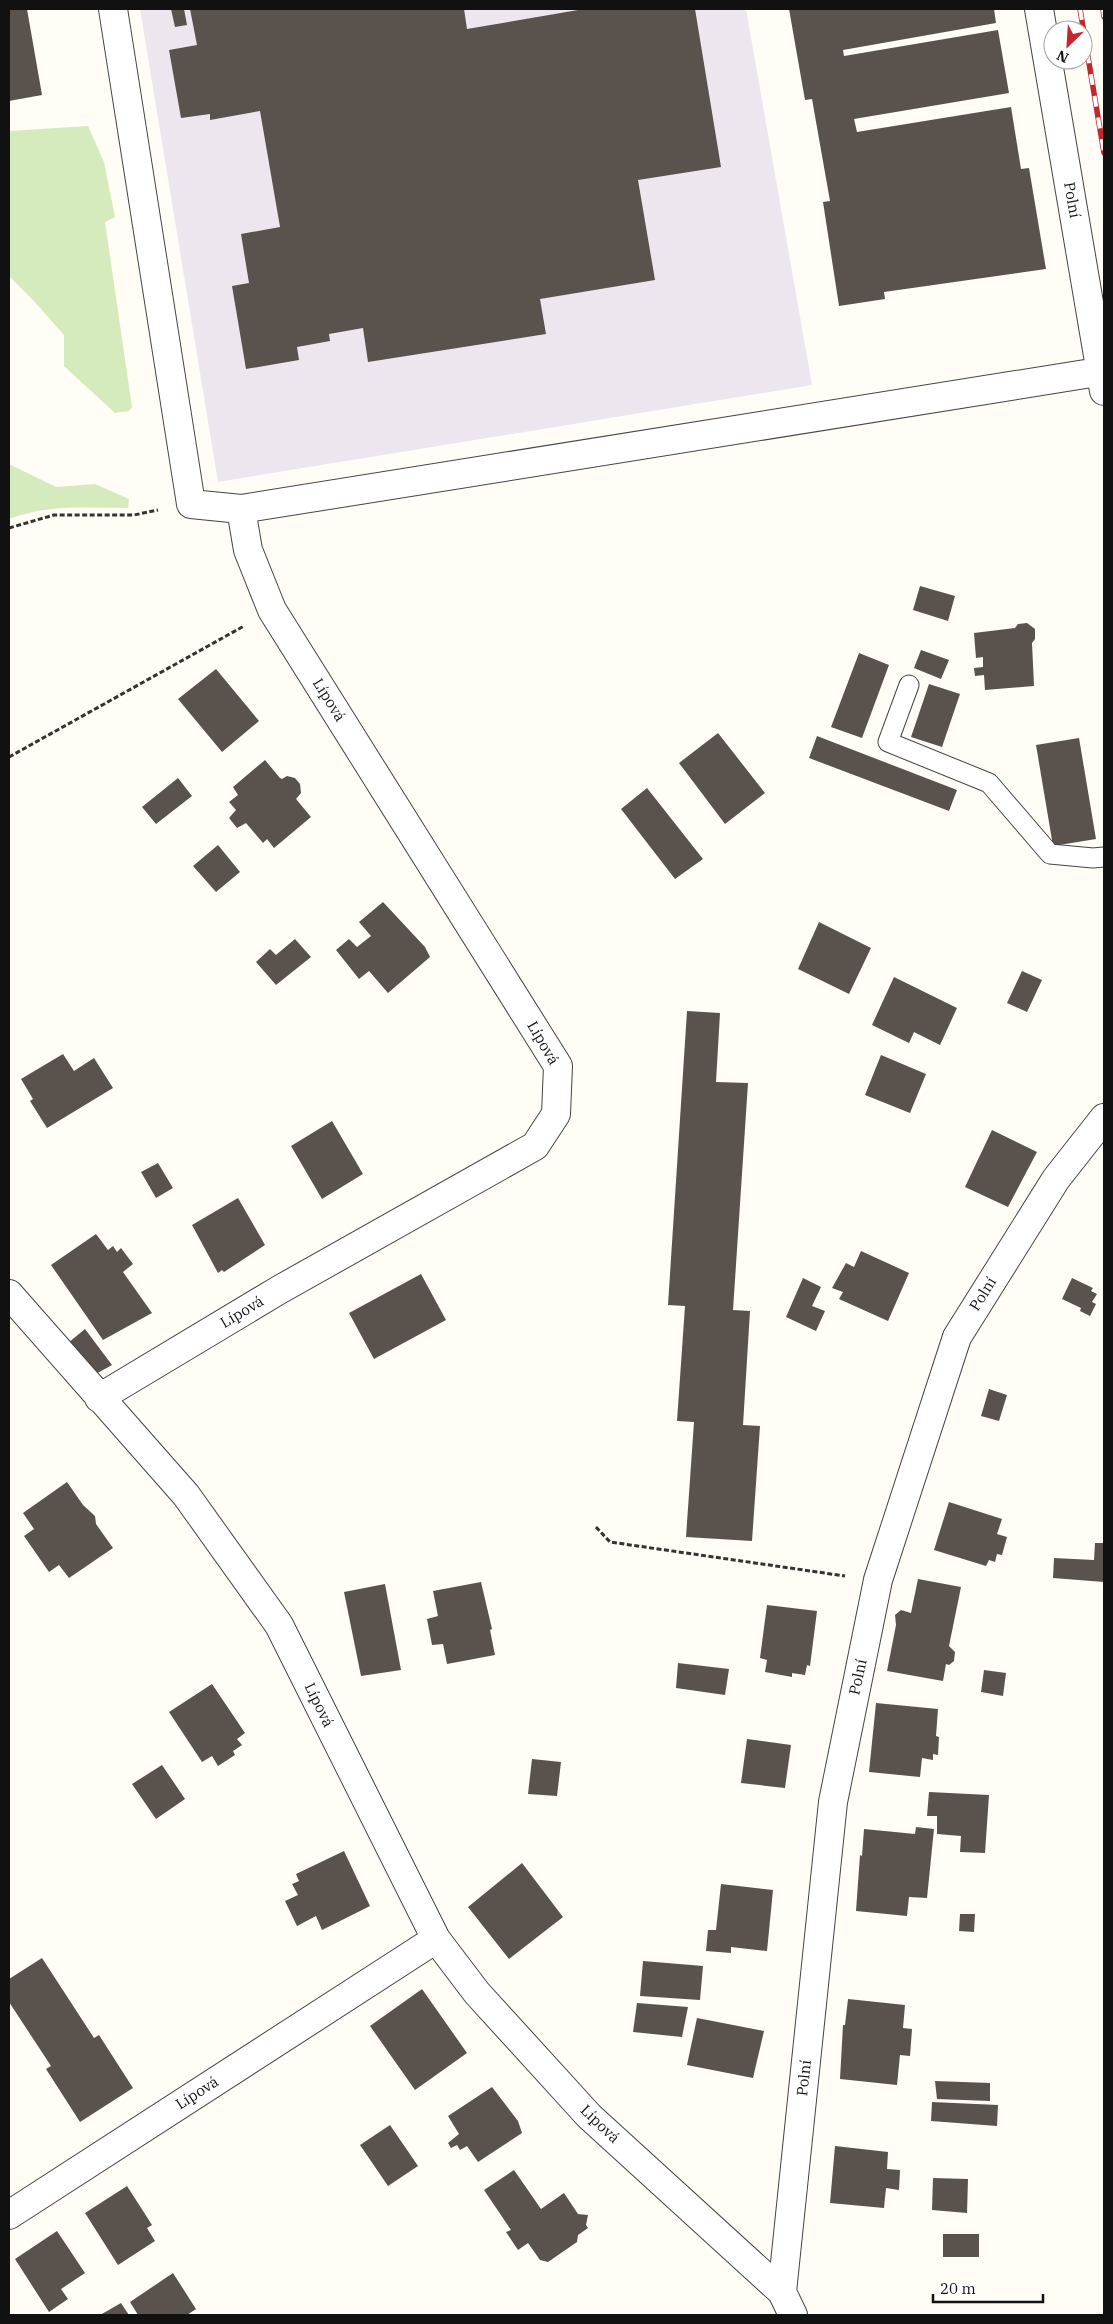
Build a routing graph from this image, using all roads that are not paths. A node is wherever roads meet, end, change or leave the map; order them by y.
1 (112, 9) edge
2 (1039, 9) edge
3 (1103, 378) edge
4 (241, 509) junction
5 (909, 685) dead end
6 (1104, 857) edge
7 (1104, 1118) edge
8 (9, 1294) edge
9 (99, 1398) junction
10 (436, 1939) junction
11 (9, 2215) edge
12 (788, 2304) edge

1 - 4 street
2 - 3 street, Polní
3 - 4 street
4 - 9 street, Lípová
5 - 6 lane
7 - 12 street, Polní
8 - 9 street, Lípová
9 - 10 street, Lípová
10 - 11 street, Lípová
10 - 12 street, Lípová

